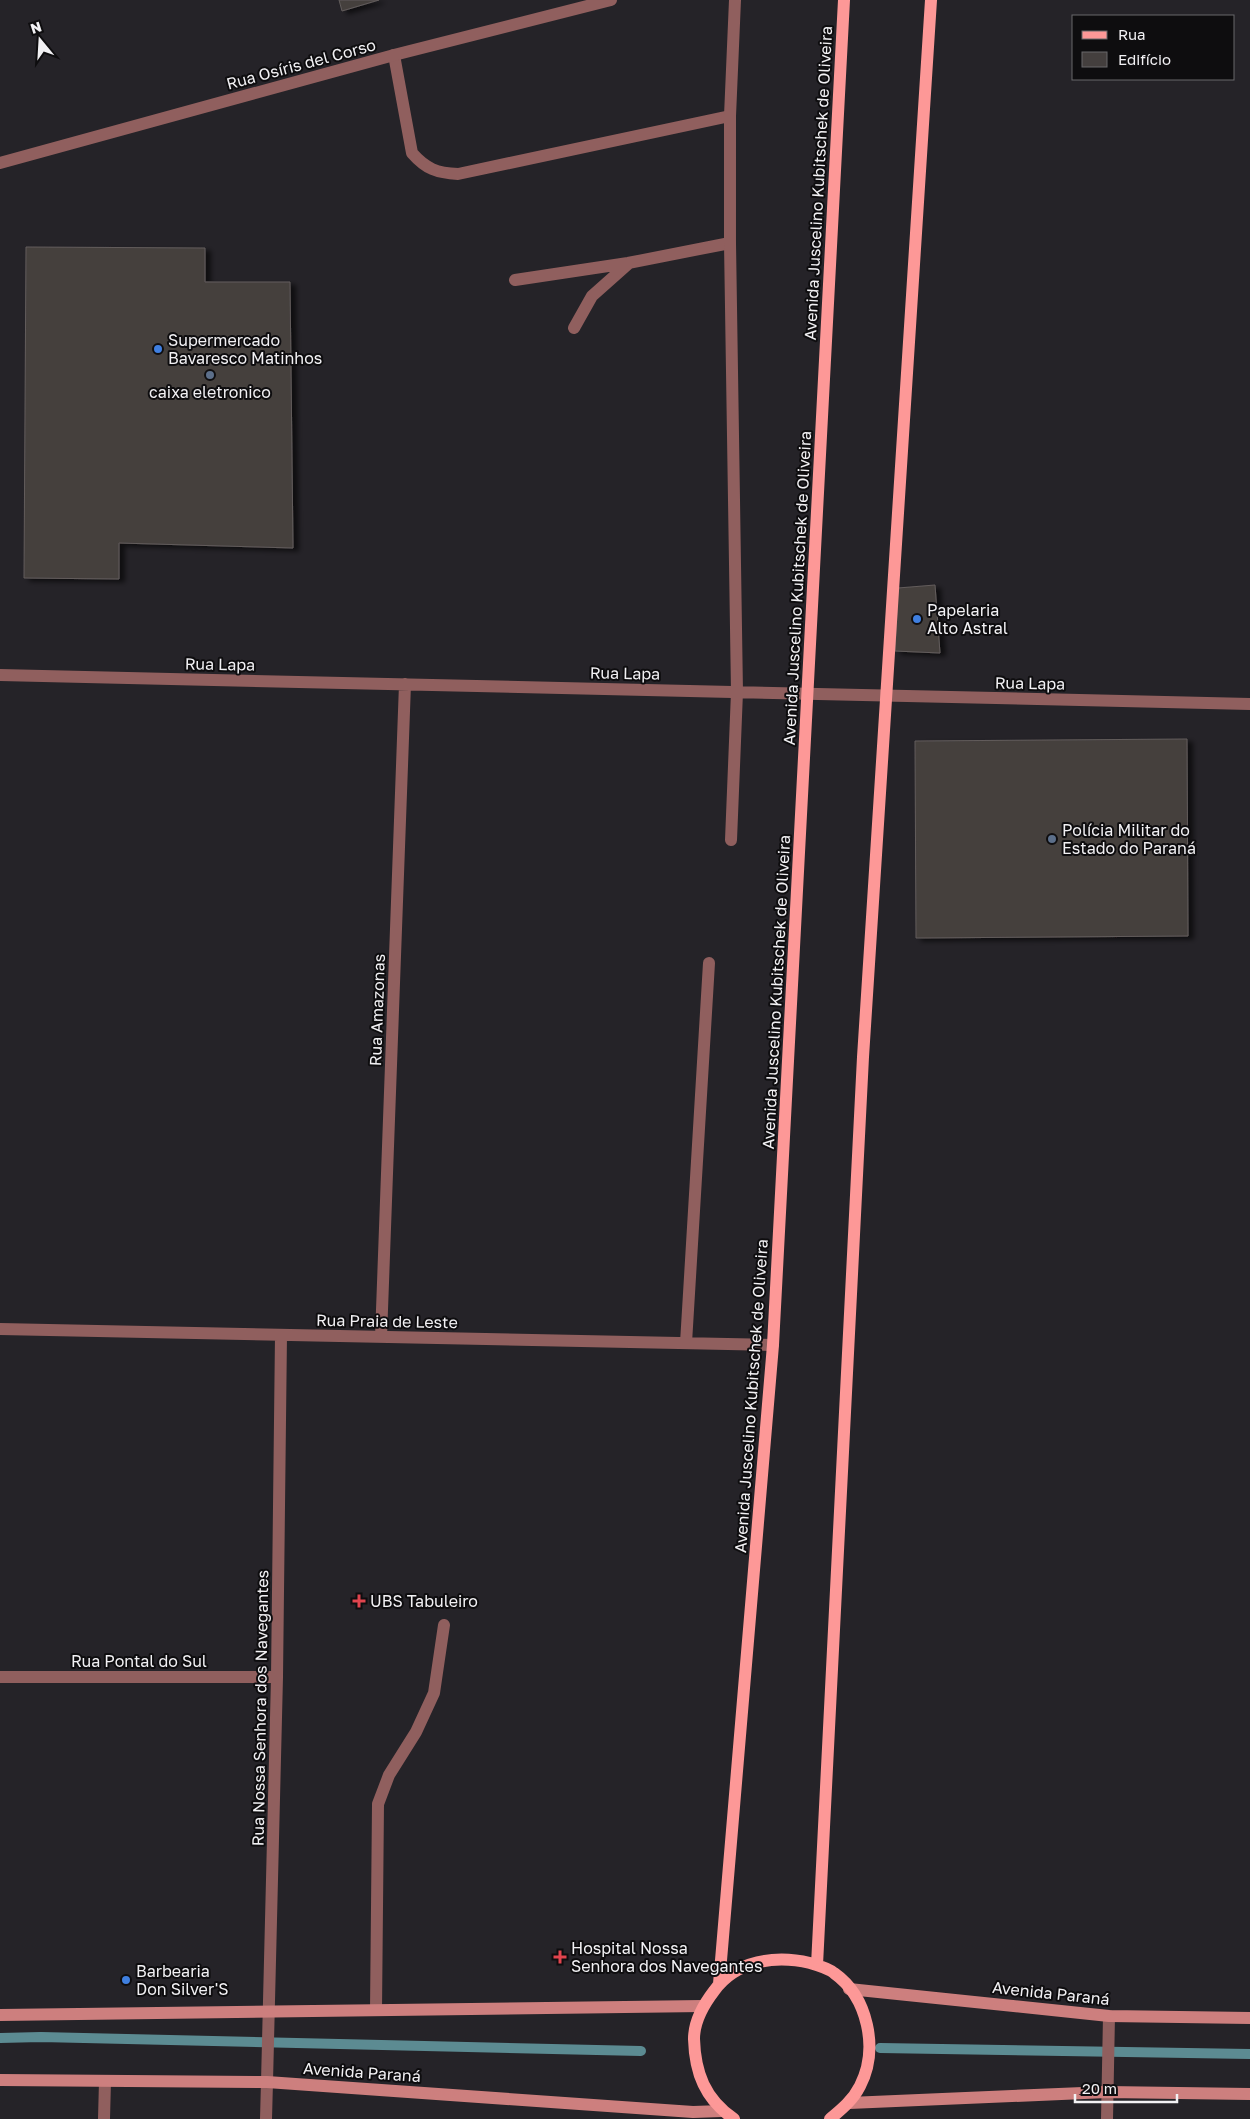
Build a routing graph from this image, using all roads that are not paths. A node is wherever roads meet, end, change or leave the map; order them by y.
1 (611, 0) edge
2 (735, 0) edge
3 (844, 0) edge
4 (931, 0) edge
5 (394, 55) junction
6 (730, 116) junction
7 (0, 163) edge
8 (730, 243) junction
9 (628, 263) junction
10 (515, 280) dead end
11 (574, 328) dead end
12 (0, 675) edge
13 (405, 684) junction
14 (737, 692) junction
15 (808, 692) junction
16 (887, 696) junction
17 (1250, 704) edge
18 (731, 840) dead end
19 (709, 963) dead end
20 (0, 1329) edge
21 (281, 1335) junction
22 (381, 1337) junction
23 (686, 1343) junction
24 (773, 1345) junction
25 (444, 1625) dead end
26 (0, 1677) edge
27 (277, 1677) junction
28 (817, 1965) junction
29 (719, 1984) junction
30 (849, 1988) junction
31 (703, 2006) junction
32 (376, 2010) junction
33 (0, 2015) edge
34 (1109, 2016) junction
35 (270, 2017) junction
36 (1250, 2018) edge
37 (0, 2080) edge
38 (105, 2080) junction
39 (268, 2082) junction
40 (1107, 2092) junction
41 (1250, 2094) edge
42 (849, 2103) junction
43 (722, 2111) junction
44 (104, 2119) edge
45 (266, 2119) edge
46 (734, 2119) edge
47 (830, 2119) edge
48 (1107, 2119) edge

1 - 5 street, Rua Osíris del Corso
2 - 6 street
3 - 15 main road, Avenida Juscelino Kubitschek de Oliveira
4 - 16 main road
5 - 6 street
5 - 7 street, Rua Osíris del Corso
6 - 8 street
8 - 9 street
8 - 14 street
9 - 10 street
9 - 11 street
12 - 13 street, Rua Lapa
13 - 14 street, Rua Lapa
13 - 22 street, Rua Amazonas
14 - 15 street, Rua Lapa
14 - 18 street
15 - 16 street, Rua Lapa
15 - 24 main road, Avenida Juscelino Kubitschek de Oliveira
16 - 17 street, Rua Lapa
16 - 28 main road
19 - 23 street
20 - 21 street, Rua Praia de Leste
21 - 22 street, Rua Praia de Leste
21 - 27 street, Rua Nossa Senhora dos Navegantes
22 - 23 street, Rua Praia de Leste
23 - 24 street, Rua Praia de Leste
24 - 29 main road, Avenida Juscelino Kubitschek de Oliveira
25 - 32 street
26 - 27 street, Rua Pontal do Sul
27 - 35 street, Rua Nossa Senhora dos Navegantes
28 - 29 main road
28 - 30 main road
29 - 31 main road
30 - 34 street, Avenida Paraná
30 - 42 main road
31 - 32 street
31 - 43 main road
32 - 35 street
33 - 35 street
34 - 36 street, Avenida Paraná
34 - 40 street
35 - 39 street, Rua Nossa Senhora dos Navegantes
37 - 38 street, Avenida Paraná
38 - 39 street, Avenida Paraná
38 - 44 street
39 - 43 street, Avenida Paraná
39 - 45 street, Rua Nossa Senhora dos Navegantes
40 - 41 street
40 - 42 street
40 - 48 street
42 - 47 main road
43 - 46 main road

